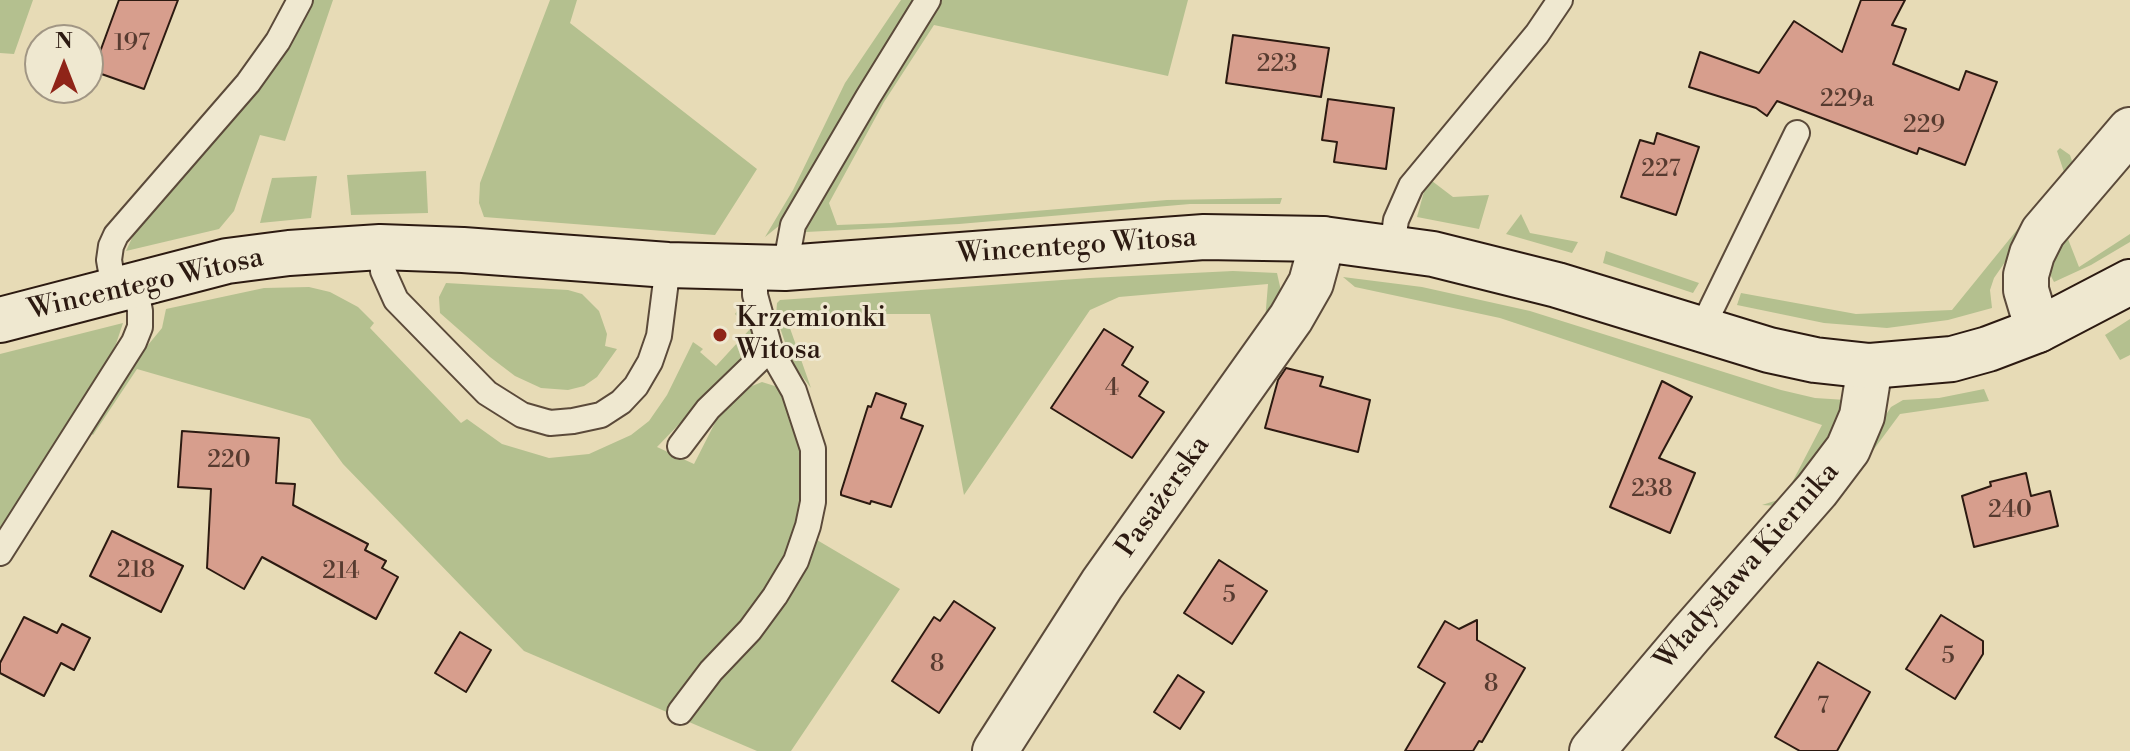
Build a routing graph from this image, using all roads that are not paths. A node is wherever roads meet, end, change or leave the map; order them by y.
1 (300, 0) edge
2 (928, 0) edge
3 (1560, 0) edge
4 (2130, 130) edge
5 (1797, 133) dead end
6 (1323, 239) junction
7 (380, 247) junction
8 (1392, 247) junction
9 (668, 265) junction
10 (770, 268) junction
11 (2130, 282) edge
12 (125, 286) junction
13 (0, 320) edge
14 (1701, 330) junction
15 (2038, 330) junction
16 (770, 349) junction
17 (1870, 366) junction
18 (680, 446) dead end
19 (0, 553) edge
20 (680, 712) dead end
21 (995, 751) edge
22 (1592, 751) edge

1 - 12 lane
2 - 10 lane
3 - 8 lane
4 - 15 street
5 - 14 lane
6 - 8 street, Wincentego Witosa
6 - 10 street, Wincentego Witosa
6 - 21 street, Pasażerska
7 - 9 street, Wincentego Witosa
7 - 9 lane
7 - 12 street, Wincentego Witosa
8 - 14 street, Wincentego Witosa
9 - 10 street, Wincentego Witosa
10 - 16 lane
11 - 15 street, Wincentego Witosa
12 - 13 street, Wincentego Witosa
12 - 19 lane
14 - 17 street, Wincentego Witosa
15 - 17 street, Wincentego Witosa
16 - 18 lane
16 - 20 lane
17 - 22 street, Władysława Kiernika

